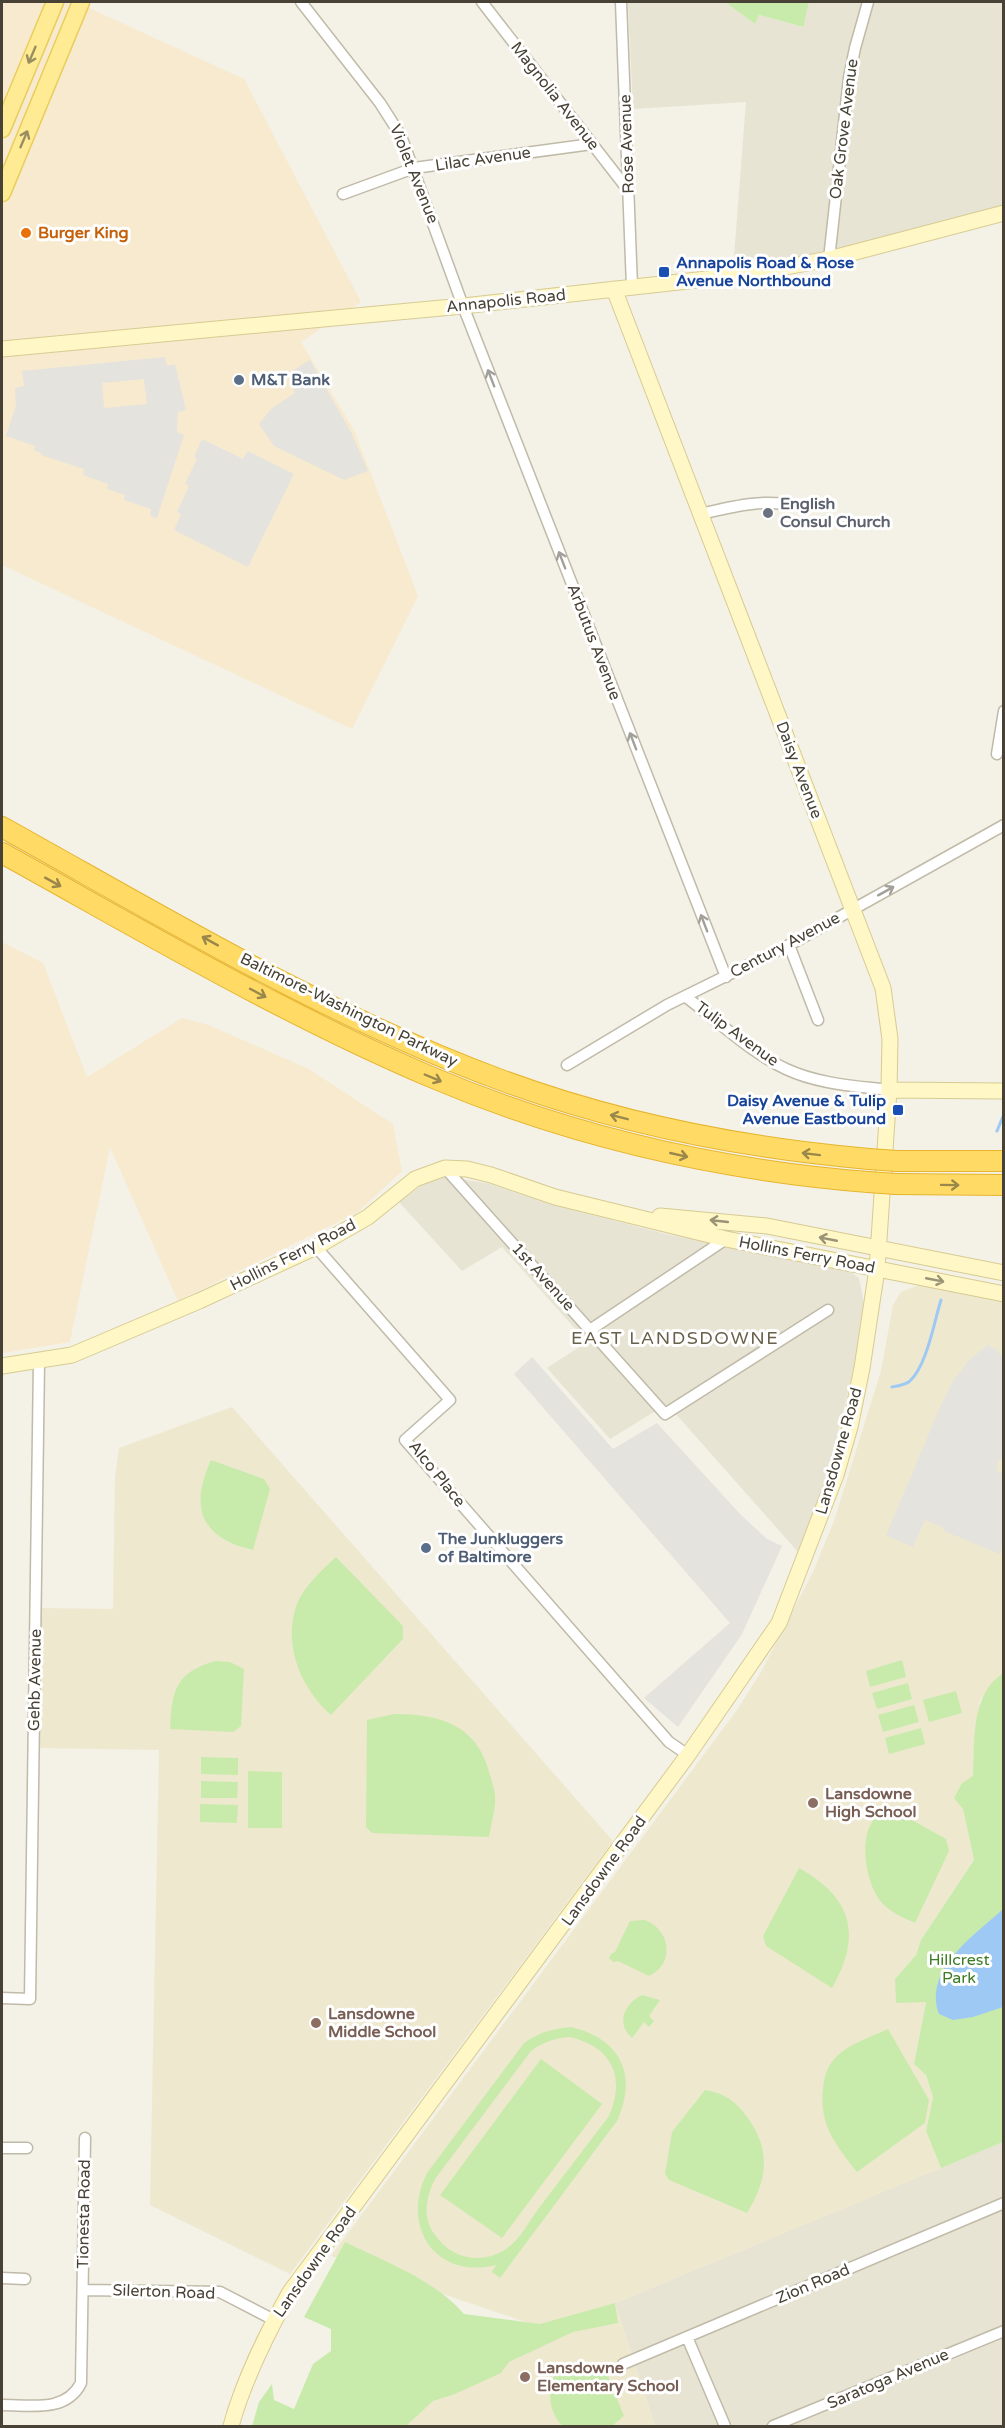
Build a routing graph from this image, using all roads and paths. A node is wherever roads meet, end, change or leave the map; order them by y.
1 (55, 2) edge
2 (81, 2) edge
3 (301, 2) edge
4 (482, 2) edge
5 (621, 2) edge
6 (868, 2) edge
7 (2, 129) edge
8 (592, 144) junction
9 (414, 168) junction
10 (628, 190) junction
11 (2, 193) edge
12 (343, 194) dead end
13 (1004, 213) edge
14 (828, 259) junction
15 (632, 287) junction
16 (614, 289) junction
17 (463, 306) junction
18 (2, 349) edge
19 (793, 505) dead end
20 (700, 514) junction
21 (1004, 711) edge
22 (997, 754) dead end
23 (1004, 825) edge
24 (2, 827) edge
25 (2, 853) edge
26 (853, 909) junction
27 (789, 945) junction
28 (726, 977) junction
29 (686, 997) junction
30 (818, 1020) dead end
31 (567, 1065) dead end
32 (889, 1090) junction
33 (1004, 1091) edge
34 (1004, 1161) edge
35 (444, 1168) junction
36 (1004, 1185) edge
37 (612, 1212) junction
38 (726, 1239) junction
39 (316, 1247) junction
40 (879, 1249) junction
41 (877, 1269) junction
42 (1004, 1273) edge
43 (1004, 1294) edge
44 (828, 1310) dead end
45 (590, 1330) junction
46 (39, 1362) junction
47 (2, 1366) edge
48 (688, 1755) junction
49 (2, 1998) edge
50 (85, 2138) dead end
51 (2, 2148) edge
52 (27, 2148) dead end
53 (1004, 2203) edge
54 (2, 2278) edge
55 (24, 2279) dead end
56 (83, 2290) junction
57 (274, 2320) junction
58 (1004, 2331) edge
59 (687, 2337) junction
60 (622, 2364) dead end
61 (2, 2405) edge
62 (231, 2427) edge
63 (725, 2427) edge
64 (773, 2427) edge

1 -> 7 main road
11 -> 2 main road
3 - 9 street, Violet Avenue
4 - 8 street, Magnolia Avenue
5 - 10 street, Rose Avenue
6 - 14 street, Oak Grove Avenue
8 - 9 street, Lilac Avenue
8 - 10 street, Magnolia Avenue
9 - 12 street, Lilac Avenue
9 - 17 street, Violet Avenue
10 - 15 street, Rose Avenue
13 - 14 street, Annapolis Road
14 - 15 street, Annapolis Road
15 - 16 street, Annapolis Road
16 - 17 street, Annapolis Road
16 - 20 street, Daisy Avenue
17 - 18 street, Annapolis Road
28 -> 17 street, Arbutus Avenue
19 - 20 street
20 - 26 street, Daisy Avenue
21 - 22 street
26 -> 23 street, Century Avenue
34 -> 24 highway, Baltimore-Washington Parkway, bridge
25 -> 36 highway, Baltimore-Washington Parkway, bridge
26 - 27 street, Century Avenue
26 - 32 street, Daisy Avenue
27 - 28 street, Century Avenue
27 - 30 street
28 - 29 street, Century Avenue
29 - 31 street, Century Avenue
29 - 32 street, Tulip Avenue
32 - 33 street, Tulip Avenue
32 - 40 street, Daisy Avenue
35 - 37 street, Hollins Ferry Road
35 - 39 street, Hollins Ferry Road
35 - 45 street, 1st Avenue
37 - 38 street, Hollins Ferry Road
40 -> 37 street, Hollins Ferry Road
38 - 41 street, Hollins Ferry Road
38 - 45 street
39 - 46 street, Hollins Ferry Road
39 - 48 street, Alco Place
40 - 41 street, Daisy Avenue
40 - 42 street, Hollins Ferry Road
41 -> 43 street, Hollins Ferry Road
41 - 48 street, Lansdowne Road
44 - 45 street, 1st Avenue
46 - 47 street, Hollins Ferry Road
46 - 49 street, Gehb Avenue
48 - 57 street, Lansdowne Road
50 - 56 street, Tionesta Road
51 - 52 street
53 - 59 street, Zion Road
54 - 55 street
56 - 57 street, Silerton Road
56 - 61 street, Tionesta Road
57 - 62 street, Lansdowne Road
58 - 64 street, Saratoga Avenue
59 - 60 street, Zion Road
59 - 63 street

